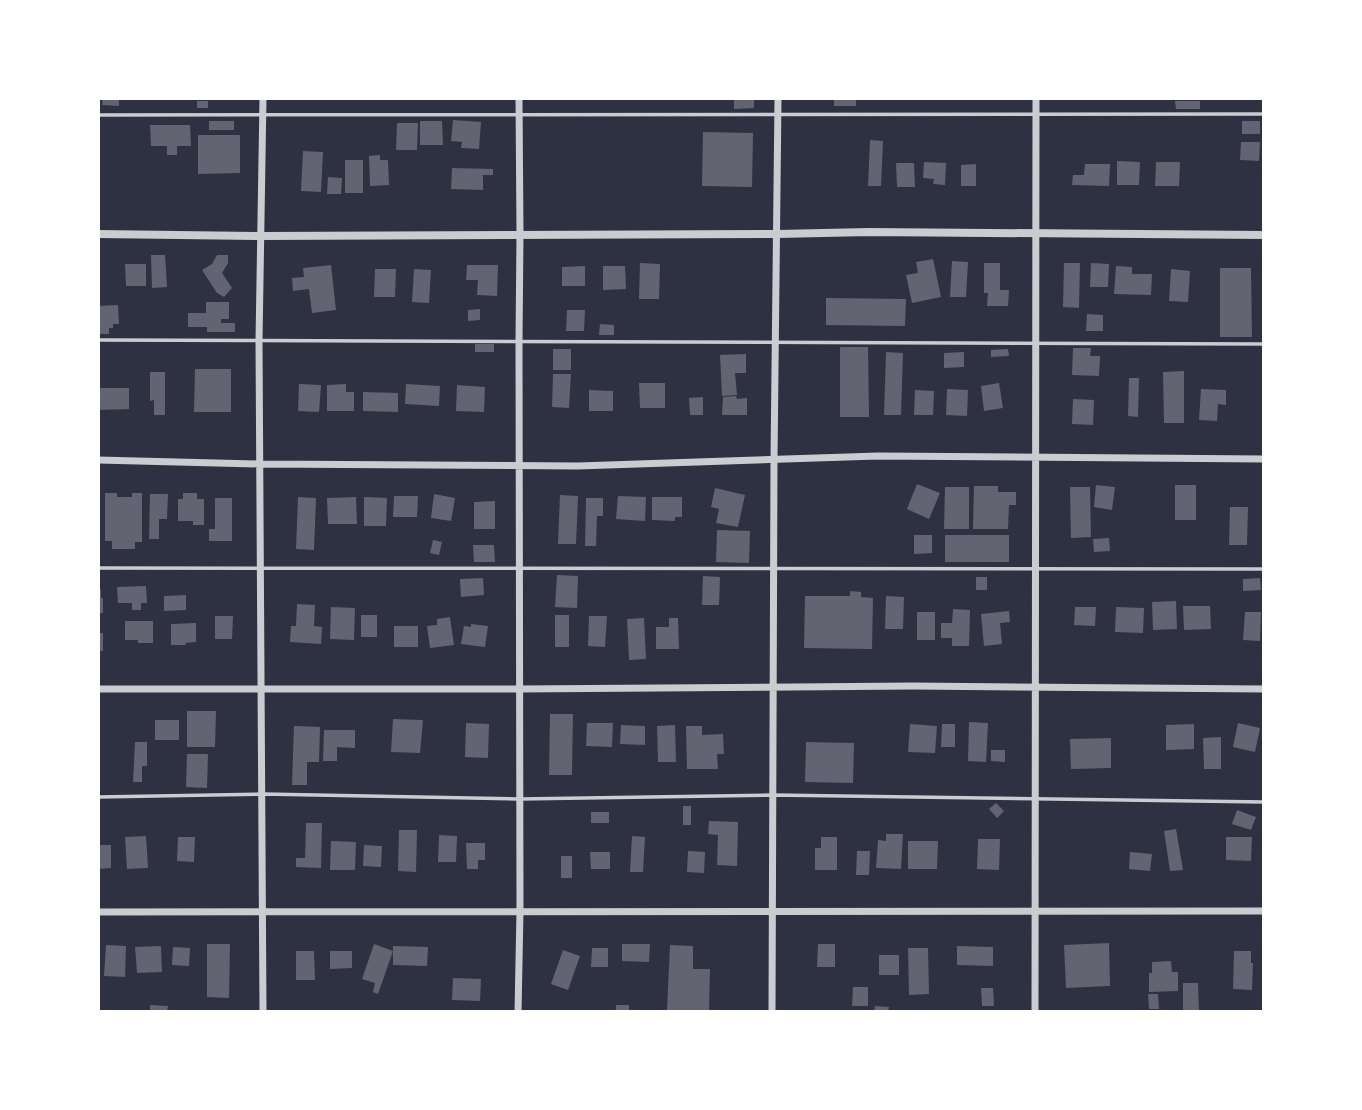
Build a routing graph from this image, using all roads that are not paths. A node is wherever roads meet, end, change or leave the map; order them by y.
1 (262, 98) edge
2 (519, 98) edge
3 (778, 98) edge
4 (1036, 98) edge
5 (778, 114) junction
6 (1264, 114) edge
7 (98, 115) edge
8 (262, 115) junction
9 (519, 115) junction
10 (1036, 115) junction
11 (1036, 233) junction
12 (98, 234) edge
13 (520, 234) junction
14 (777, 234) junction
15 (1264, 235) edge
16 (261, 236) junction
17 (98, 340) edge
18 (259, 341) junction
19 (519, 341) junction
20 (776, 342) junction
21 (1036, 343) junction
22 (1264, 344) edge
23 (1036, 456) junction
24 (1264, 459) edge
25 (98, 460) edge
26 (774, 460) junction
27 (261, 464) junction
28 (519, 466) junction
29 (98, 568) edge
30 (261, 568) junction
31 (519, 568) junction
32 (774, 568) junction
33 (1036, 568) junction
34 (1264, 569) edge
35 (1036, 687) junction
36 (773, 688) junction
37 (98, 689) edge
38 (261, 689) junction
39 (519, 689) junction
40 (1264, 689) edge
41 (263, 794) junction
42 (772, 795) junction
43 (98, 797) edge
44 (1035, 798) junction
45 (519, 799) junction
46 (1264, 802) edge
47 (264, 911) junction
48 (520, 911) junction
49 (772, 911) junction
50 (1035, 911) junction
51 (1264, 911) edge
52 (98, 912) edge
53 (263, 1012) edge
54 (518, 1012) edge
55 (772, 1012) edge
56 (1035, 1012) edge

1 - 8 street
2 - 9 street
3 - 5 street
4 - 10 street
5 - 9 lane
5 - 10 lane
5 - 14 street
6 - 10 lane
7 - 8 lane
8 - 9 lane
8 - 16 street
9 - 13 street
10 - 11 street
11 - 14 street
11 - 15 street
11 - 21 street
12 - 16 street
13 - 14 street
13 - 16 street
13 - 19 street
14 - 20 street
16 - 18 street
17 - 18 lane
18 - 19 lane
18 - 27 street
19 - 20 lane
19 - 28 street
20 - 21 lane
20 - 26 street
21 - 22 lane
21 - 23 street
23 - 24 street
23 - 26 street
23 - 33 street
25 - 27 street
26 - 28 street
26 - 32 street
27 - 28 street
27 - 30 street
28 - 31 street
29 - 30 lane
30 - 31 lane
30 - 38 street
31 - 32 lane
31 - 39 street
32 - 33 lane
32 - 36 street
33 - 34 lane
33 - 35 street
35 - 36 street
35 - 40 street
35 - 44 street
36 - 39 street
36 - 42 street
37 - 38 street
38 - 39 street
38 - 41 street
39 - 45 street
41 - 43 lane
41 - 45 lane
41 - 47 street
42 - 44 lane
42 - 45 lane
42 - 49 street
44 - 46 lane
44 - 50 street
45 - 48 street
47 - 48 street
47 - 52 street
47 - 53 street
48 - 49 street
48 - 54 street
49 - 50 street
49 - 55 street
50 - 51 street
50 - 56 street

